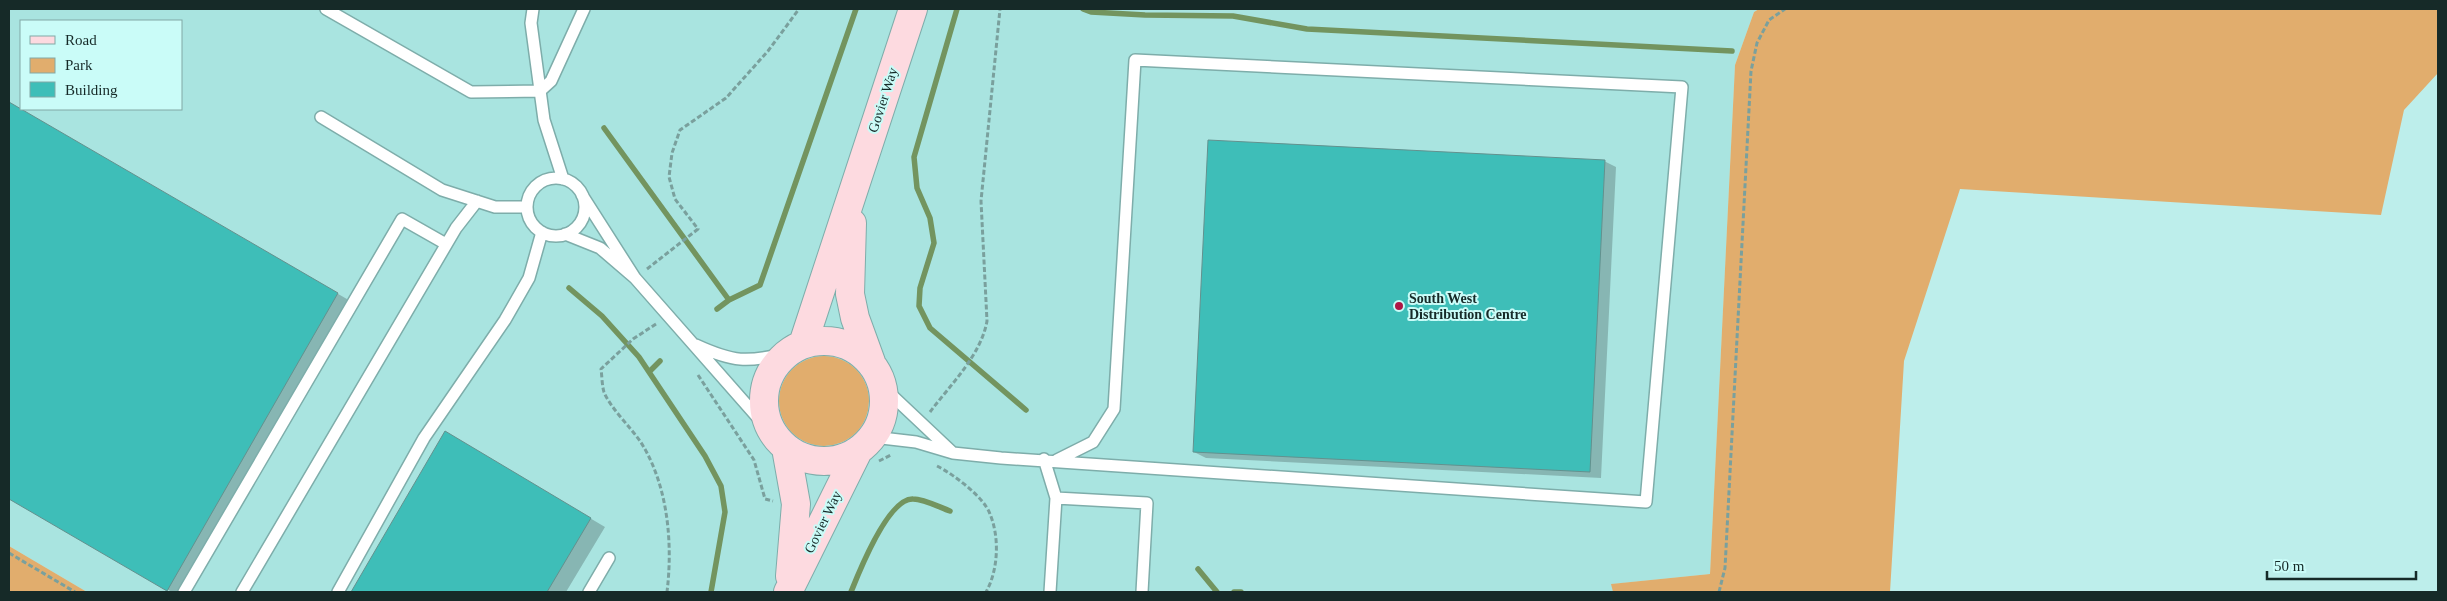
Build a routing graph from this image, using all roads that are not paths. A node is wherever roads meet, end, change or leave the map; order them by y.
1 (326, 9) edge
2 (533, 9) edge
3 (584, 9) edge
4 (913, 9) edge
5 (540, 91) junction
6 (321, 117) dead end
7 (563, 179) junction
8 (852, 192) junction
9 (582, 195) junction
10 (477, 201) junction
11 (527, 207) junction
12 (542, 232) junction
13 (565, 234) junction
14 (446, 244) junction
15 (636, 278) junction
16 (692, 343) junction
17 (795, 349) junction
18 (871, 362) junction
19 (883, 387) junction
20 (780, 442) junction
21 (865, 445) junction
22 (953, 453) junction
23 (1044, 459) junction
24 (1057, 460) junction
25 (1056, 498) junction
26 (609, 558) dead end
27 (184, 592) edge
28 (242, 592) edge
29 (338, 592) edge
30 (588, 592) edge
31 (1050, 592) edge
32 (1142, 592) edge

1 - 5 lane
2 - 5 lane
3 - 5 lane
4 - 8 street, Govier Way
5 - 7 lane
6 - 10 lane
7 - 9 lane
7 - 11 lane
8 - 17 street, Govier Way
8 - 18 street, Govier Way
9 - 13 lane
9 - 15 lane
10 - 11 lane
10 - 14 lane
11 - 12 lane
12 - 13 lane
12 - 29 lane
13 - 15 lane
14 - 27 lane
14 - 28 lane
15 - 16 lane
16 - 17 lane
16 - 20 lane
17 - 18 street
17 - 20 street
18 - 19 street
19 - 21 street
19 - 22 lane
20 - 21 street
20 - 21 street, Govier Way
21 - 22 lane
22 - 23 lane
23 - 24 lane
23 - 25 lane
24 - 24 lane
25 - 31 lane
25 - 32 lane
26 - 30 lane

